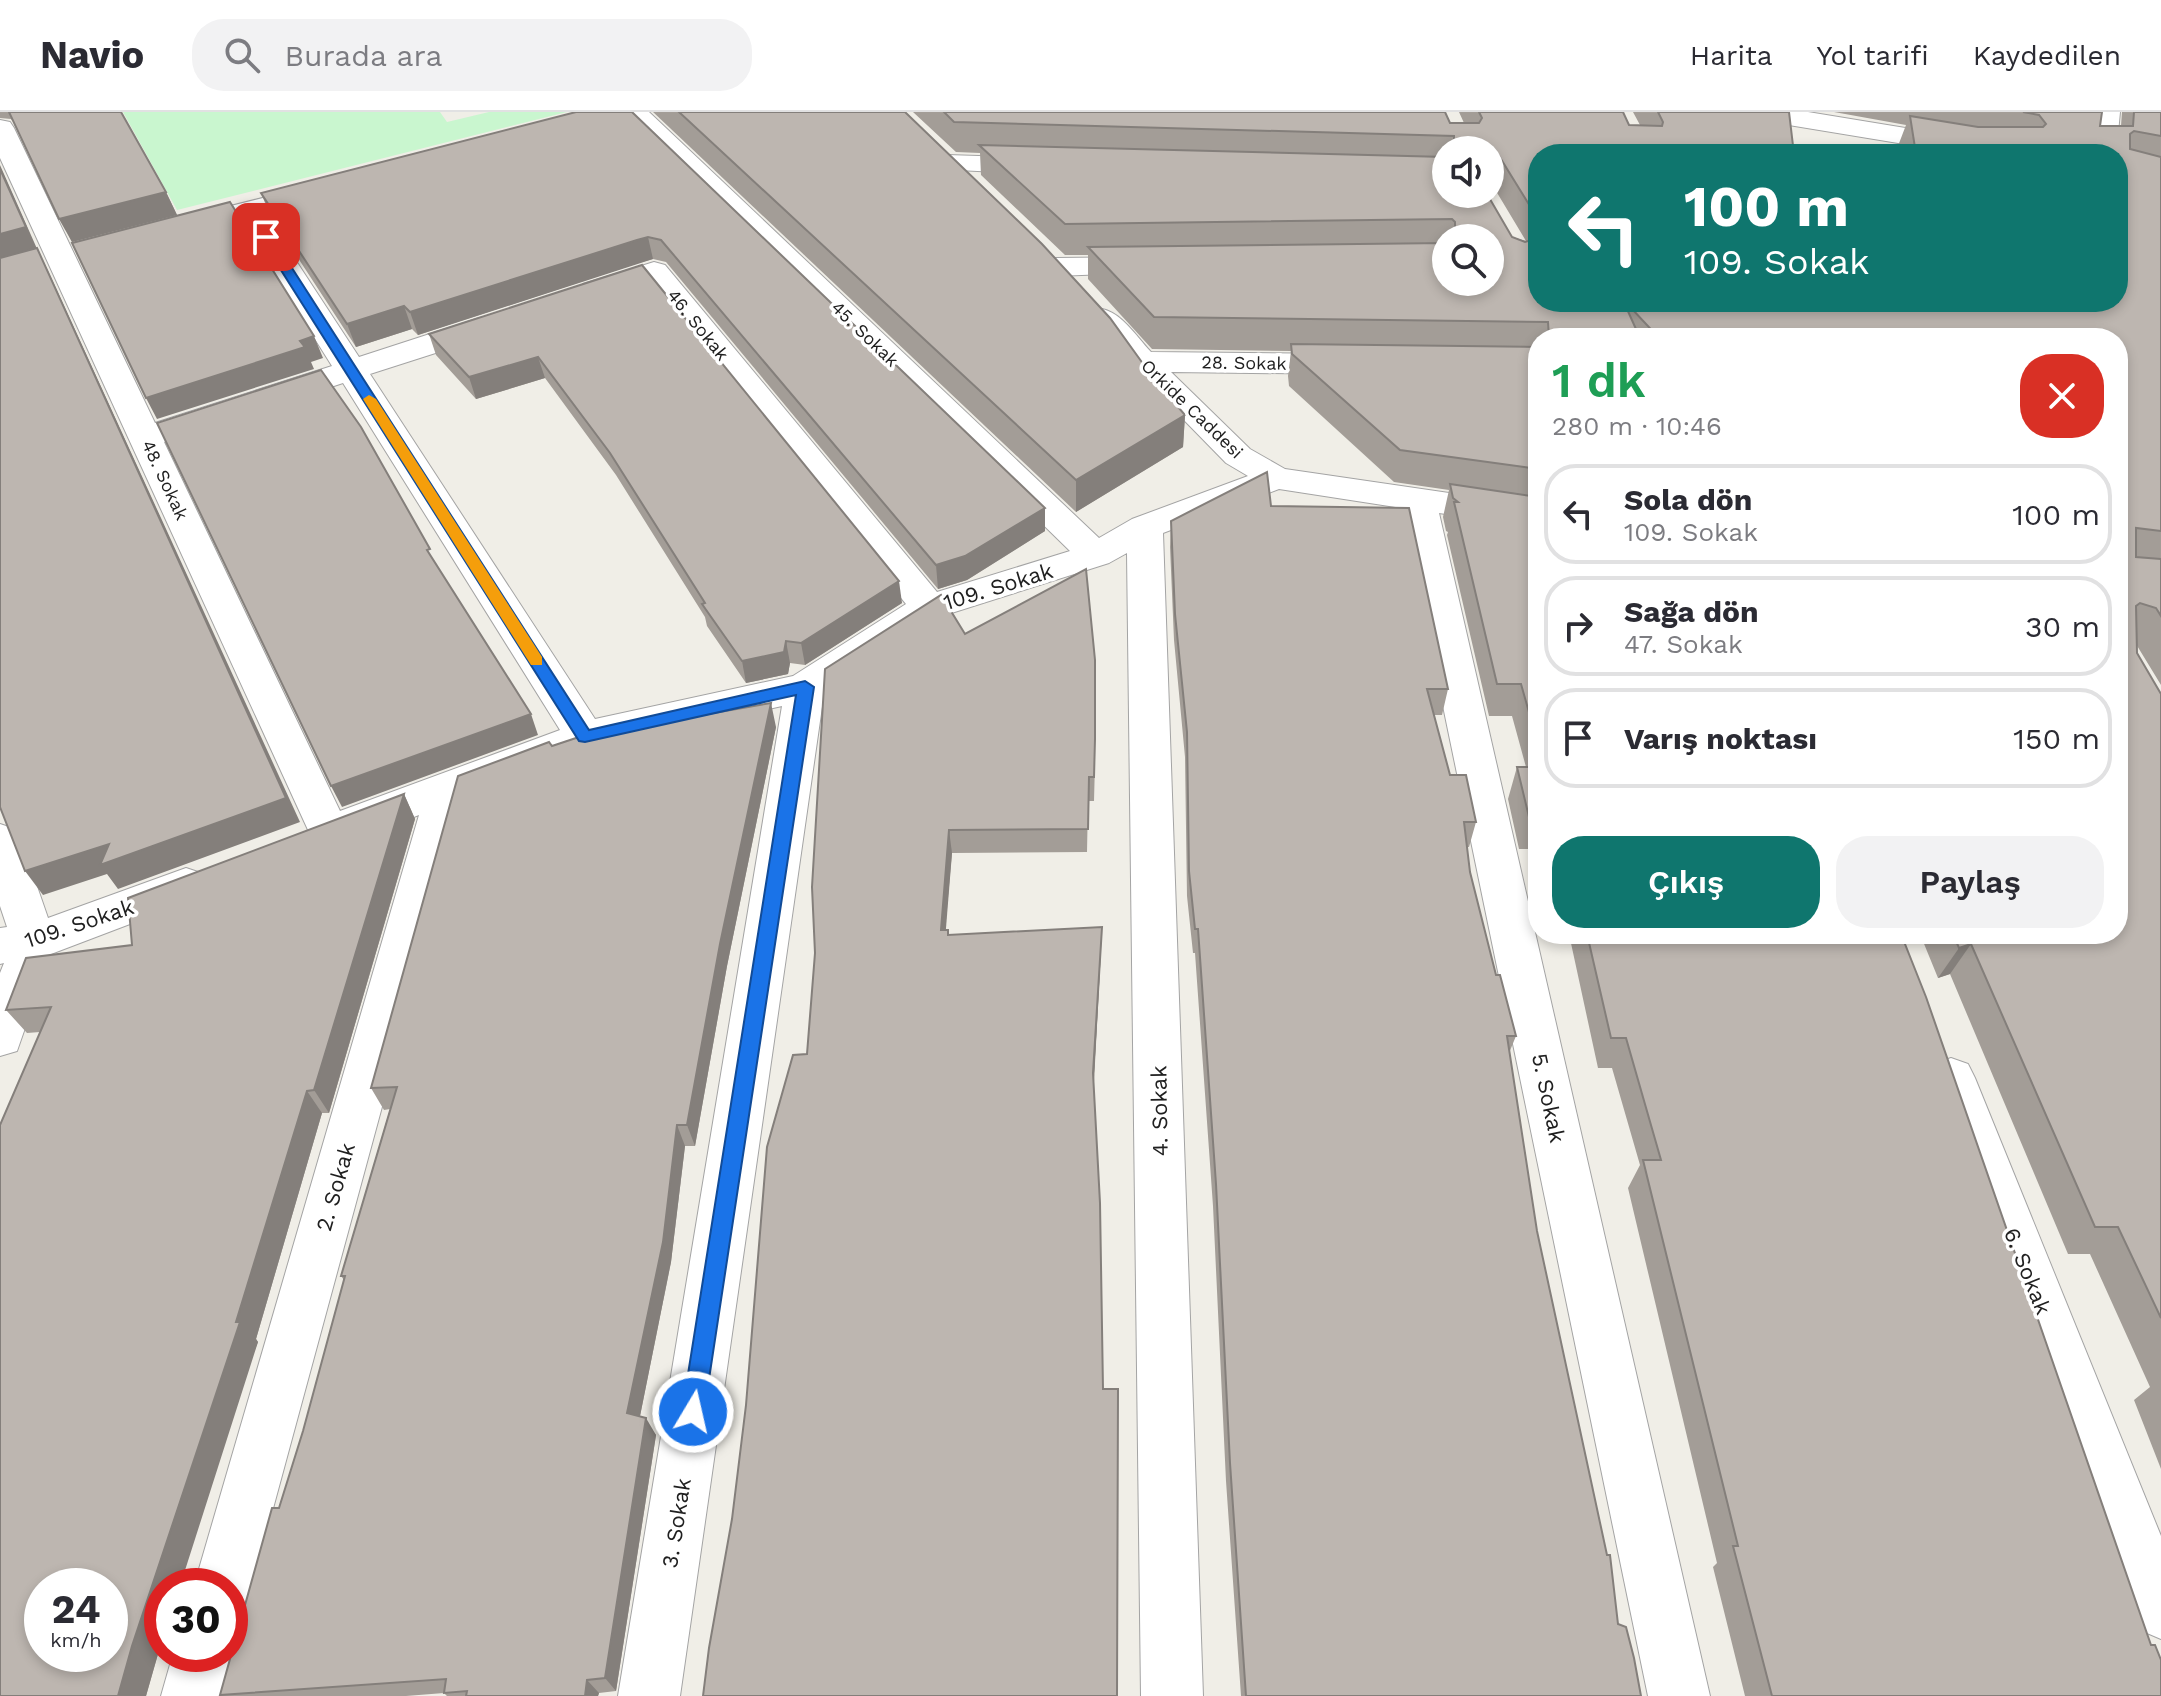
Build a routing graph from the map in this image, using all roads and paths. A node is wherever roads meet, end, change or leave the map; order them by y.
1 (1759, 112) edge
2 (1943, 112) edge
3 (2107, 112) edge
4 (622, 113) edge
5 (1817, 123) junction
6 (0, 128) edge
7 (1814, 144) edge
8 (1947, 144) joint
9 (2103, 144) edge
10 (1072, 167) edge
11 (342, 187) edge
12 (980, 194) edge
13 (249, 211) junction
14 (148, 235) edge
15 (1181, 265) edge
16 (563, 301) edge
17 (518, 316) edge
18 (1142, 362) junction
19 (1380, 364) edge
20 (351, 370) junction
21 (145, 437) junction
22 (1276, 478) junction
23 (1418, 500) junction
24 (1528, 516) edge
25 (1145, 527) junction
26 (1096, 555) junction
27 (929, 607) junction
28 (805, 687) junction
29 (585, 736) junction
30 (448, 788) junction
31 (314, 837) joint
32 (0, 840) edge
33 (226, 870) edge
34 (17, 944) edge
35 (0, 1037) edge
36 (1935, 1037) edge
37 (228, 1568) edge
38 (2161, 1609) edge
39 (198, 1672) edge
40 (192, 1696) edge
41 (649, 1696) edge
42 (1172, 1696) edge
43 (1679, 1696) edge

1 - 5 street
2 - 8 street
3 - 9 street
4 - 26 street, 45. Sokak
5 - 7 street
5 - 8 street
6 - 21 street, 48. Sokak
10 - 12 street
11 - 13 street
13 - 14 street
13 - 20 street
15 - 18 street, Orkide Caddesi
16 - 27 street, 46. Sokak
17 - 20 street
18 - 19 street, 28. Sokak
18 - 22 street, Orkide Caddesi
20 - 21 street
20 - 29 street
21 - 31 street, 48. Sokak
22 - 23 street, Orkide Caddesi
22 - 25 street, 109. Sokak
23 - 24 street, Orkide Caddesi
23 - 43 street, 5. Sokak
25 - 26 street, 109. Sokak
25 - 42 street, 4. Sokak
26 - 27 street, 109. Sokak
27 - 28 street, 109. Sokak
28 - 29 street, 109. Sokak
28 - 41 street, 3. Sokak
29 - 30 street, 109. Sokak
30 - 31 street, 109. Sokak
30 - 37 street, 2. Sokak
32 - 34 street
33 - 34 street, 109. Sokak
34 - 35 street
36 - 38 street, 6. Sokak
39 - 40 street

